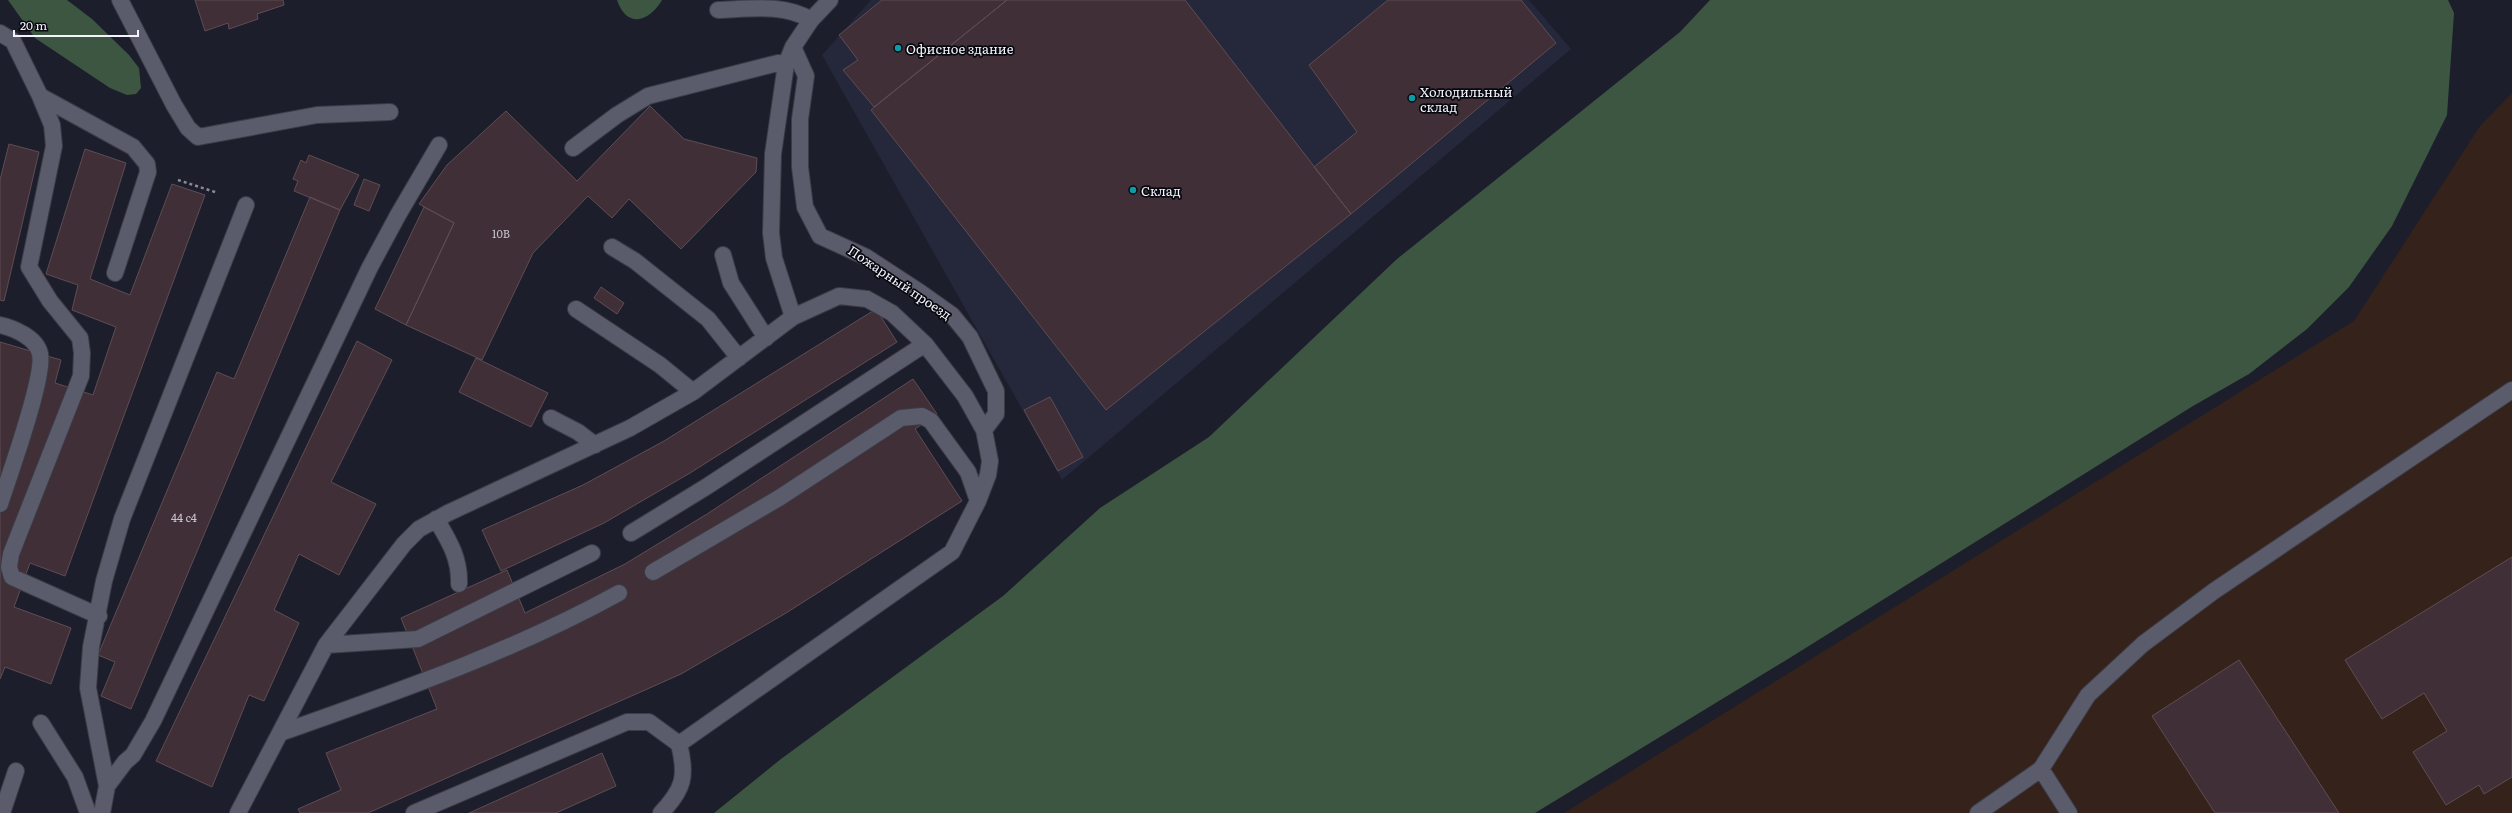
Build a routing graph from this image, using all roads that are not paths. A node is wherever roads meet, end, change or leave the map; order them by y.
1 (120, 0) edge
2 (830, 0) edge
3 (718, 10) dead end
4 (811, 20) junction
5 (0, 33) edge
6 (793, 47) junction
7 (786, 64) junction
8 (40, 96) junction
9 (390, 112) dead end
10 (439, 145) dead end
11 (573, 148) dead end
12 (246, 205) dead end
13 (612, 247) dead end
14 (723, 255) dead end
15 (115, 273) dead end
16 (576, 309) dead end
17 (793, 317) junction
18 (0, 325) edge
19 (766, 338) junction
20 (925, 344) junction
21 (739, 358) junction
22 (2512, 390) edge
23 (693, 392) junction
24 (550, 418) dead end
25 (984, 430) junction
26 (595, 445) junction
27 (978, 501) junction
28 (0, 504) edge
29 (436, 519) junction
30 (631, 533) dead end
31 (592, 553) dead end
32 (653, 572) dead end
33 (459, 584) dead end
34 (619, 593) dead end
35 (98, 616) junction
36 (326, 645) junction
37 (41, 723) dead end
38 (280, 733) junction
39 (679, 744) junction
40 (2041, 769) junction
41 (16, 771) dead end
42 (107, 786) junction
43 (2, 813) edge
44 (88, 813) edge
45 (102, 813) edge
46 (238, 813) edge
47 (414, 813) edge
48 (661, 813) edge
49 (1978, 813) edge
50 (2070, 813) edge

1 - 9 lane
2 - 4 lane
3 - 4 lane
4 - 6 lane
5 - 8 lane
6 - 7 lane
6 - 25 lane, Пожарный проезд
7 - 11 lane
7 - 17 lane
8 - 15 lane
8 - 35 lane
10 - 42 lane
12 - 35 lane
13 - 21 lane
14 - 19 lane
16 - 23 lane
17 - 19 lane
17 - 20 lane
18 - 28 lane
19 - 21 lane
20 - 25 lane
20 - 30 lane
21 - 23 lane
22 - 40 lane
23 - 26 lane
24 - 26 lane
25 - 27 lane
26 - 29 lane
27 - 32 lane
27 - 39 lane
29 - 33 lane
29 - 36 lane
31 - 36 lane
34 - 38 lane
35 - 42 lane
36 - 38 lane
37 - 44 lane
38 - 46 lane
39 - 47 lane
39 - 48 lane
40 - 49 lane
40 - 50 lane
41 - 43 lane
42 - 45 lane

